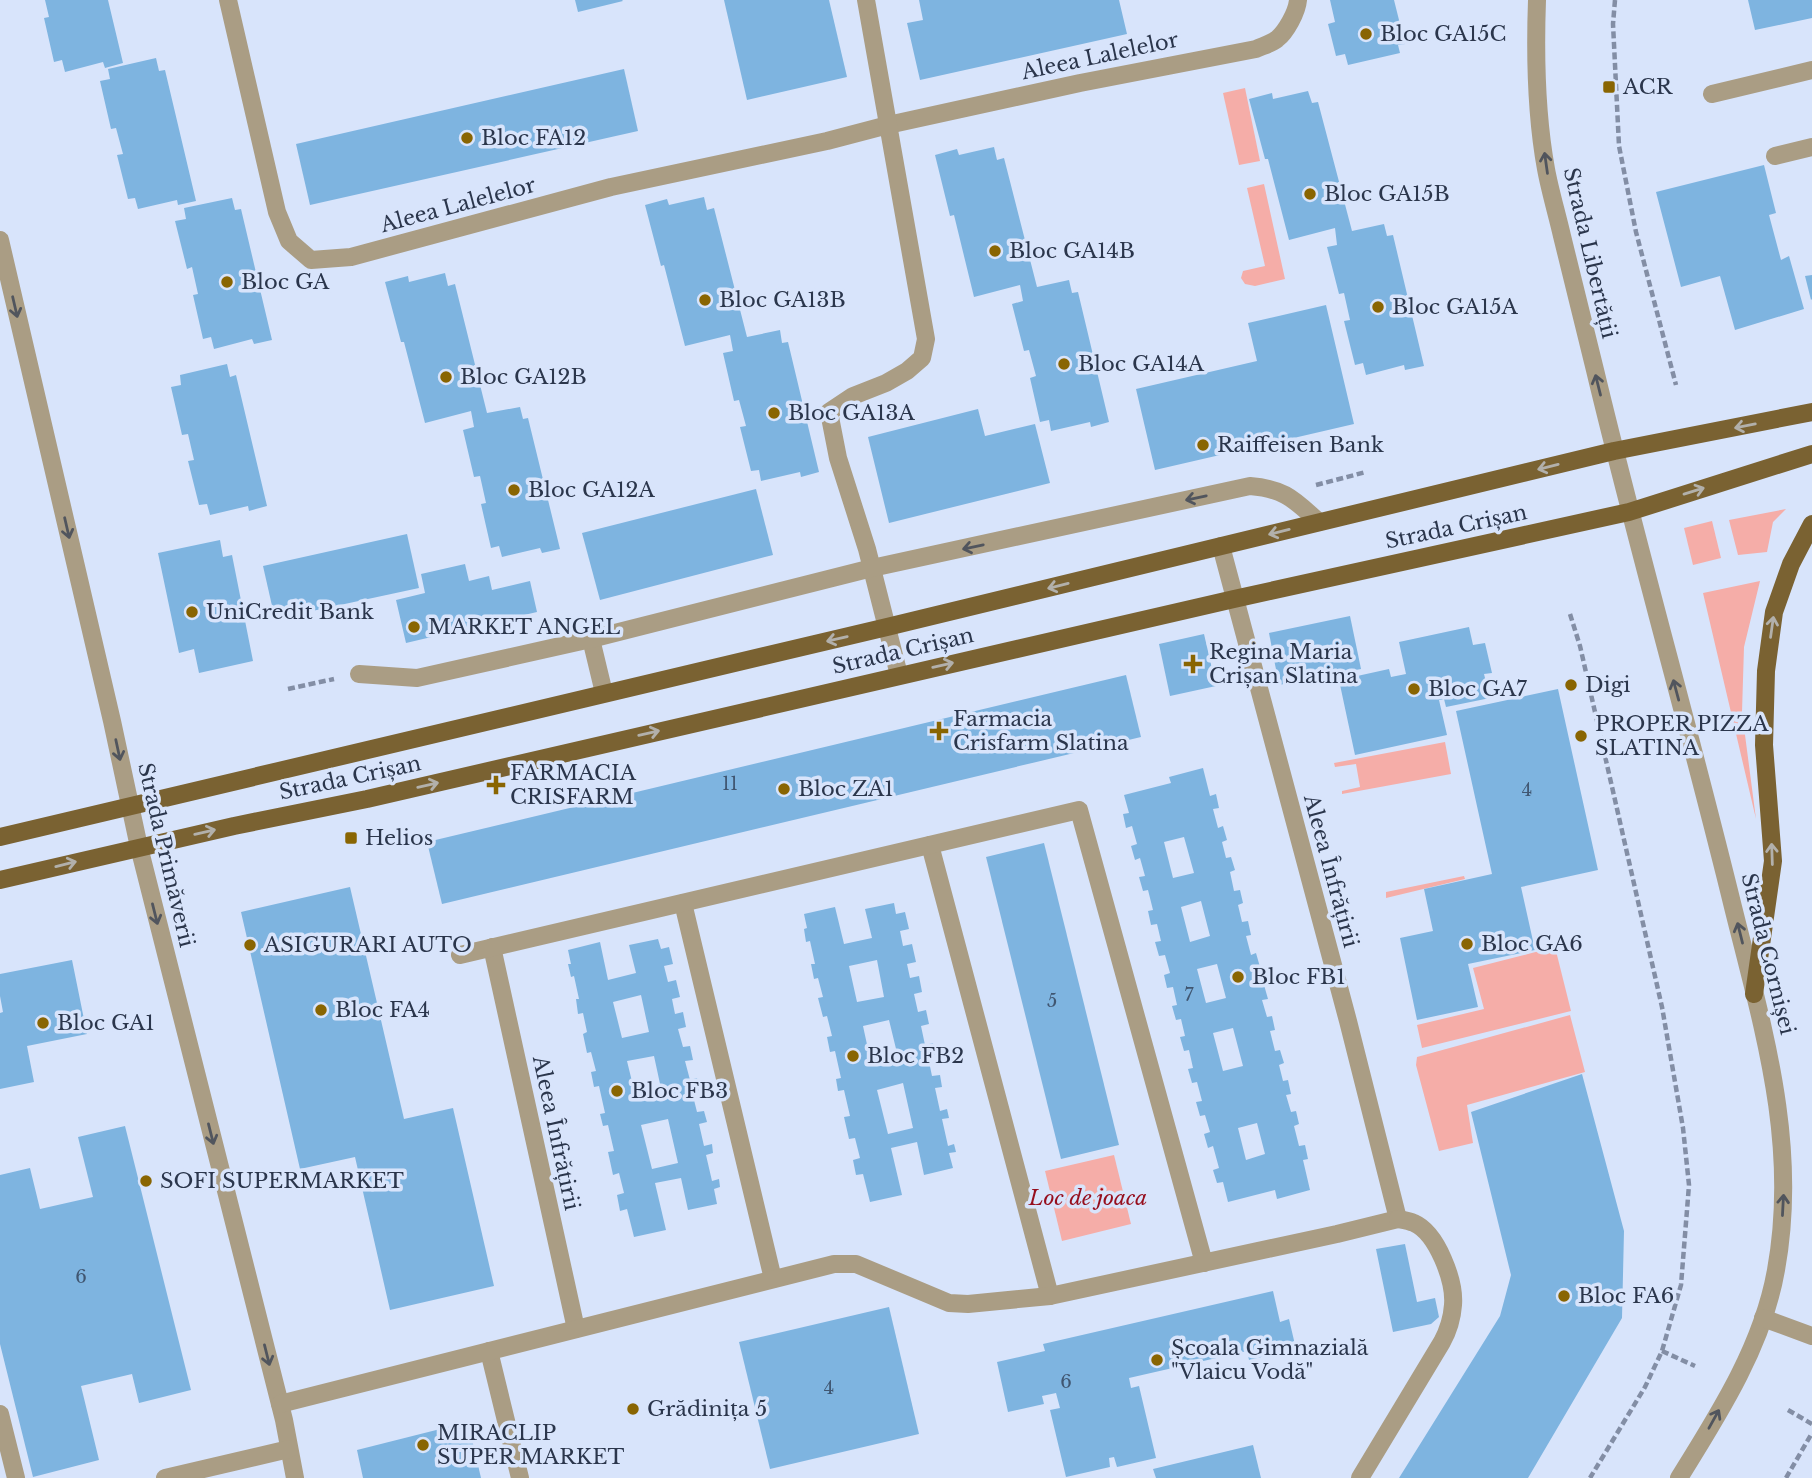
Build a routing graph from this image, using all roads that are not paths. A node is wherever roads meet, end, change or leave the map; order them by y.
1 (228, 0) edge
2 (866, 0) edge
3 (1298, 0) edge
4 (1537, 0) edge
5 (1812, 70) edge
6 (1712, 94) dead end
7 (888, 125) junction
8 (1812, 147) edge
9 (1775, 156) dead end
10 (0, 240) edge
11 (1812, 412) edge
12 (1614, 451) junction
13 (1812, 454) edge
14 (1629, 512) junction
15 (1319, 522) junction
16 (1812, 524) edge
17 (1221, 547) junction
18 (872, 568) junction
19 (1234, 598) junction
20 (887, 627) junction
21 (590, 639) junction
22 (359, 674) road end
23 (899, 675) junction
24 (604, 693) junction
25 (130, 807) junction
26 (0, 837) edge
27 (930, 845) junction
28 (139, 847) junction
29 (0, 880) edge
30 (682, 903) junction
31 (492, 947) junction
32 (460, 955) dead end
33 (1754, 994) junction
34 (1398, 1219) junction
35 (1204, 1263) junction
36 (773, 1279) junction
37 (1050, 1296) junction
38 (1763, 1318) junction
39 (576, 1329) junction
40 (1812, 1336) edge
41 (489, 1351) junction
42 (280, 1404) junction
43 (0, 1414) edge
44 (289, 1449) junction
45 (6, 1460) edge
46 (16, 1478) edge
47 (164, 1478) edge
48 (295, 1478) edge
49 (520, 1478) edge
50 (1360, 1478) edge
51 (1679, 1478) edge

1 - 7 street, Aleea Lalelelor
2 - 7 street
3 - 7 street, Aleea Lalelelor
12 -> 4 street, Strada Libertății
5 - 6 street
7 - 18 street
8 - 9 street
10 -> 25 street, Strada Primăverii
11 -> 12 main road, Strada Crișan
12 - 14 street, Strada Libertății
12 -> 15 main road, Strada Crișan
14 -> 13 main road, Strada Crișan
14 - 19 main road, Strada Crișan
33 -> 14 street, Strada Cornișei
15 -> 17 main road, Strada Crișan
15 -> 18 street
33 -> 16 main road
17 - 19 street, Aleea Înfrățirii
17 -> 20 main road, Strada Crișan
18 - 20 street
18 - 21 street
23 -> 19 main road, Strada Crișan
19 - 34 street, Aleea Înfrățirii
20 - 23 street
20 -> 24 main road, Strada Crișan
21 - 22 street
21 - 24 street
28 -> 23 main road, Strada Crișan
24 - 25 main road, Strada Crișan
25 - 26 main road, Strada Crișan
25 - 28 street, Strada Primăverii
27 - 30 street
27 - 35 street
27 - 37 street
29 -> 28 main road, Strada Crișan
28 -> 42 street, Strada Primăverii
30 - 31 street
30 - 36 street
31 - 32 street
31 - 39 street, Aleea Înfrățirii
38 -> 33 street, Strada Cornișei
34 - 35 street
34 - 50 street
35 - 37 street
36 - 37 street
36 - 39 street
38 - 40 street
51 -> 38 street, Strada Cornișei
39 - 41 street
41 - 42 street
41 - 49 street
42 - 44 street, Strada Primăverii
43 - 45 street
44 - 47 street
44 - 48 street, Strada Primăverii
45 - 46 street

